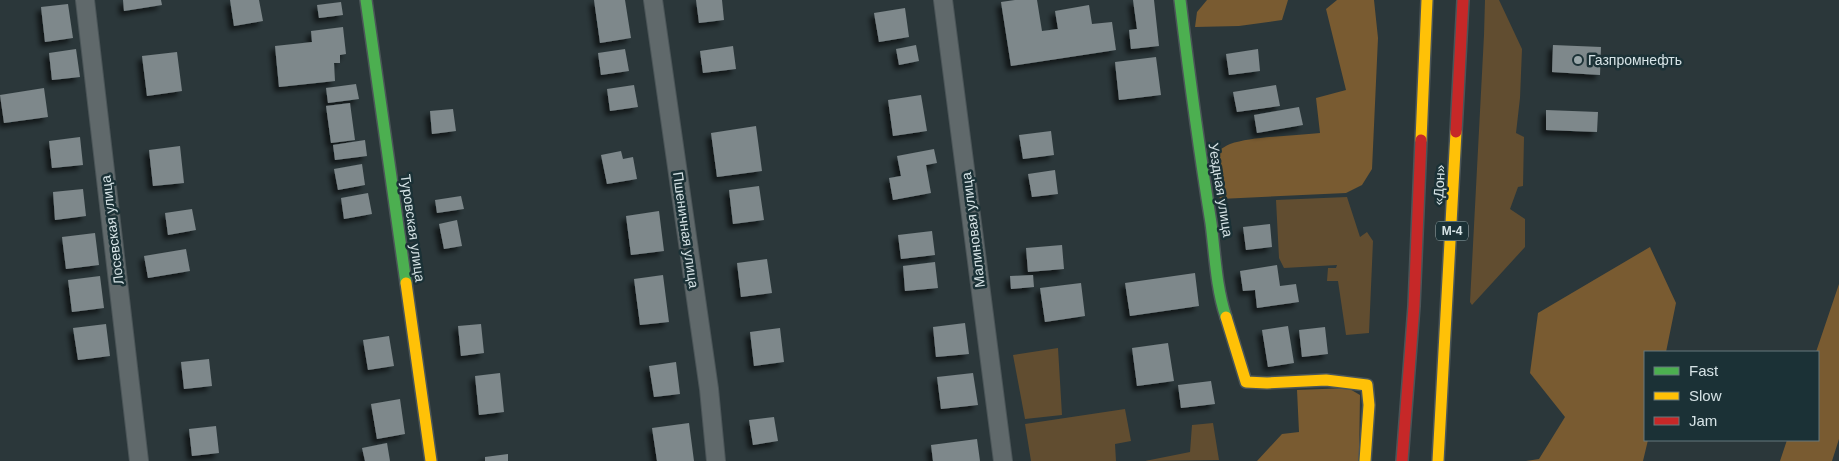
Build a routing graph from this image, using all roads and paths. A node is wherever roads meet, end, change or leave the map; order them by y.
1 (85, 0) edge
2 (366, 0) edge
3 (653, 0) edge
4 (943, 0) edge
5 (1180, 0) edge
6 (1427, 0) edge
7 (1464, 0) edge
8 (139, 461) edge
9 (431, 461) edge
10 (716, 461) edge
11 (1003, 461) edge
12 (1366, 461) edge
13 (1402, 461) edge
14 (1438, 461) edge

1 - 8 street, Лосевская улица
2 - 9 main road, Туровская улица
3 - 10 street, Пшеничная улица
4 - 11 street, Малиновая улица
5 - 12 main road, Уездная улица
6 - 13 main road, «Дон» / М-4
7 - 14 main road, «Дон» / М-4

